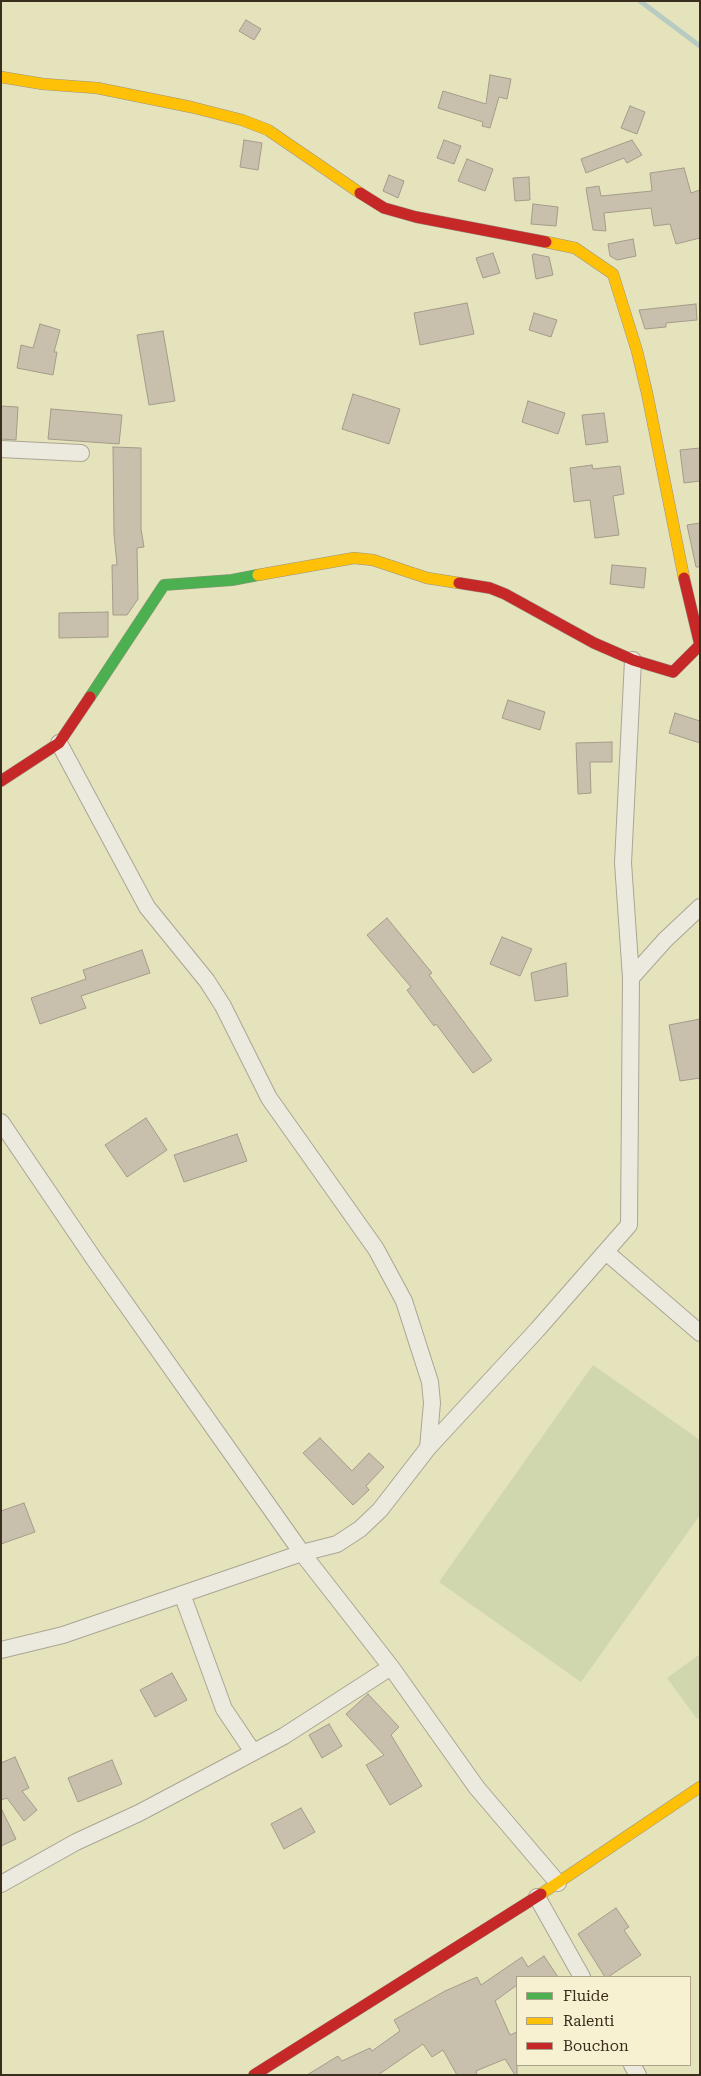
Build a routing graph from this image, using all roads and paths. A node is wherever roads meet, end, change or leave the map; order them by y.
1 (1, 77) edge
2 (1, 449) edge
3 (81, 453) dead end
4 (633, 660) junction
5 (59, 743) junction
6 (1, 781) edge
7 (700, 907) edge
8 (631, 978) junction
9 (1, 1122) edge
10 (606, 1252) junction
11 (700, 1333) edge
12 (428, 1448) junction
13 (302, 1553) junction
14 (182, 1594) junction
15 (1, 1650) edge
16 (391, 1667) junction
17 (253, 1752) junction
18 (700, 1787) edge
19 (558, 1883) junction
20 (1, 1884) edge
21 (537, 1897) junction
22 (581, 1976) edge
23 (259, 2074) edge

1 - 4 street
2 - 3 street
4 - 5 street
4 - 8 street
5 - 6 street
5 - 12 street
7 - 8 street
8 - 10 street
9 - 13 street
10 - 11 street
10 - 12 street
12 - 13 street
13 - 14 street
13 - 16 street
14 - 15 street
14 - 17 street
16 - 17 street
16 - 19 street
17 - 20 street
18 - 19 street
19 - 21 street
21 - 22 street
21 - 23 street

